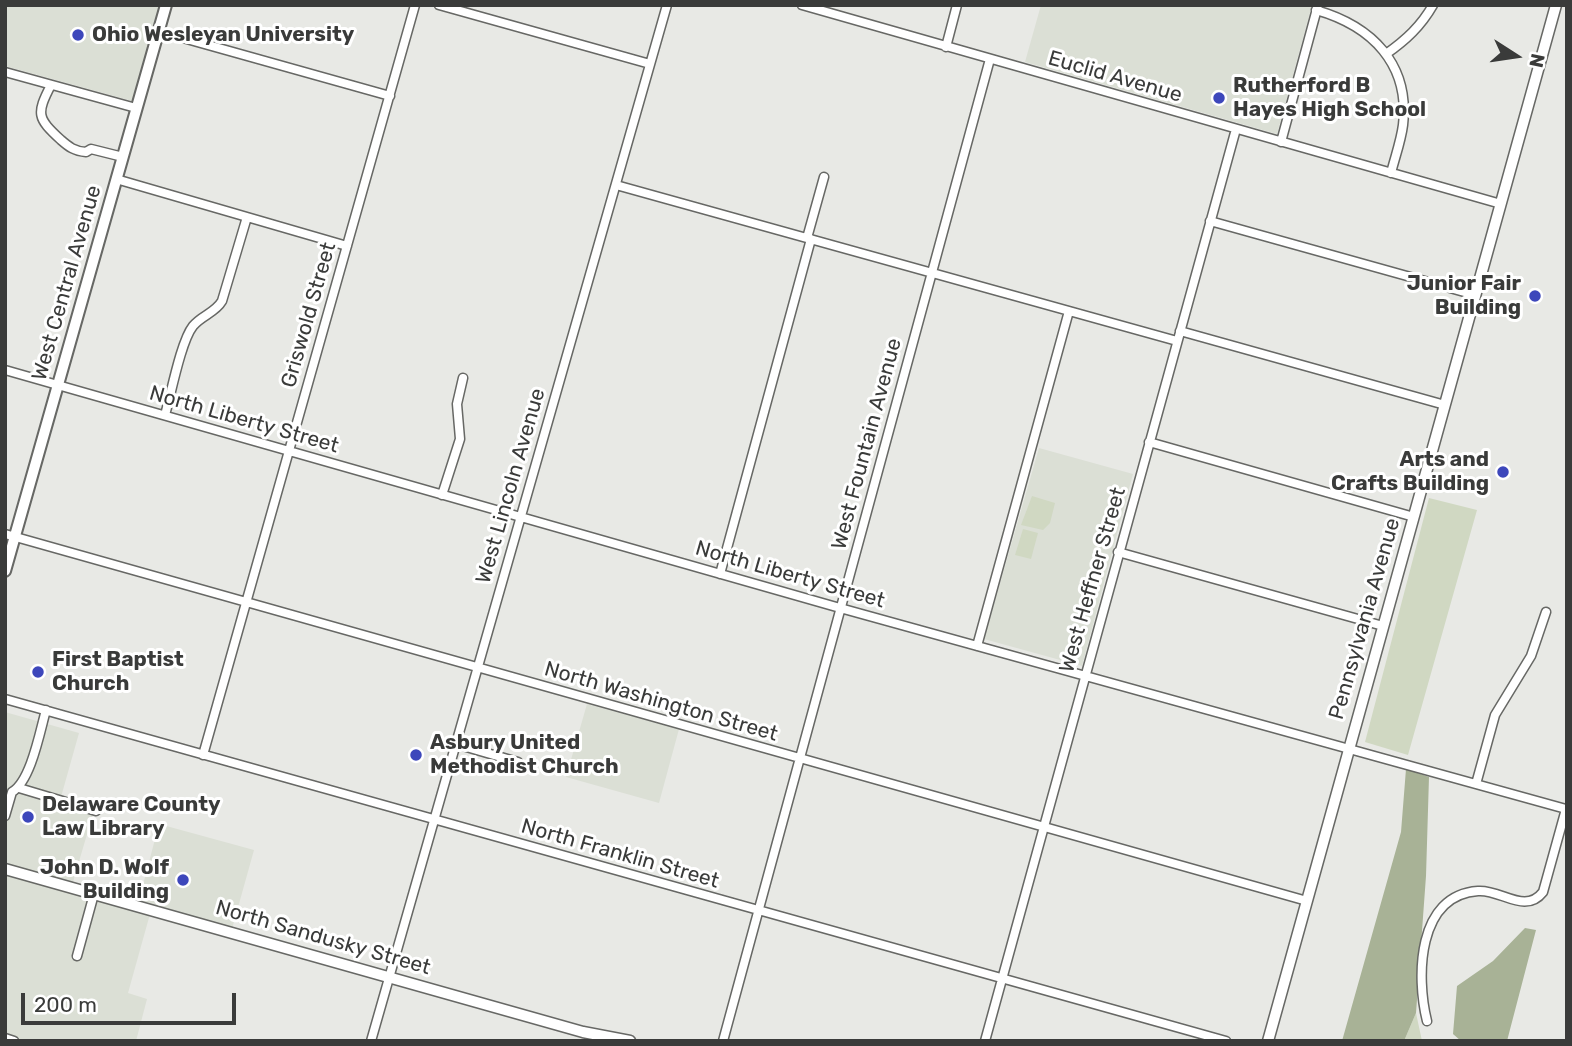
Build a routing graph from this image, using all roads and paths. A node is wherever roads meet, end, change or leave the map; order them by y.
1 (166, 5) edge
2 (415, 5) edge
3 (439, 5) edge
4 (667, 5) edge
5 (802, 5) edge
6 (957, 5) edge
7 (1433, 5) edge
8 (1556, 5) edge
9 (1317, 8) edge
10 (158, 31) junction
11 (946, 47) junction
12 (1386, 54) junction
13 (990, 59) junction
14 (650, 64) junction
15 (5, 72) edge
16 (51, 85) junction
17 (390, 96) junction
18 (136, 108) junction
19 (1236, 129) junction
20 (1281, 142) junction
21 (123, 157) junction
22 (1391, 173) junction
23 (824, 177) dead end
24 (117, 179) junction
25 (616, 185) junction
26 (1501, 204) junction
27 (247, 217) junction
28 (1210, 221) junction
29 (809, 239) junction
30 (347, 246) junction
31 (932, 273) junction
32 (1475, 295) junction
33 (1069, 311) junction
34 (1180, 331) junction
35 (1177, 341) junction
36 (5, 370) edge
37 (463, 378) dead end
38 (58, 385) junction
39 (1445, 405) junction
40 (165, 415) junction
41 (1149, 442) junction
42 (289, 451) junction
43 (442, 495) junction
44 (521, 517) junction
45 (1414, 517) junction
46 (10, 536) edge
47 (1118, 552) junction
48 (5, 571) edge
49 (720, 574) junction
50 (246, 603) junction
51 (840, 608) junction
52 (1546, 612) dead end
53 (1383, 626) junction
54 (977, 646) junction
55 (477, 669) junction
56 (1084, 676) junction
57 (5, 699) edge
58 (46, 710) junction
59 (456, 744) junction
60 (1349, 749) junction
61 (203, 755) junction
62 (799, 759) junction
63 (518, 762) dead end
64 (1476, 784) junction
65 (19, 788) junction
66 (1566, 809) edge
67 (96, 811) dead end
68 (5, 816) edge
69 (434, 820) junction
70 (1043, 827) junction
71 (5, 869) edge
72 (94, 894) junction
73 (1307, 901) junction
74 (758, 910) junction
75 (77, 956) dead end
76 (389, 977) junction
77 (1002, 978) junction
78 (1427, 1021) dead end
79 (5, 1038) edge
80 (15, 1041) edge
81 (371, 1041) edge
82 (630, 1041) edge
83 (723, 1041) edge
84 (985, 1041) edge
85 (1226, 1041) edge
86 (1268, 1041) edge

1 - 10 main road, West Central Avenue
2 - 17 street, Griswold Street
3 - 14 street
4 - 14 street, West Lincoln Avenue
5 - 11 street, Euclid Avenue
6 - 11 street
7 - 12 street
8 - 26 street, Pennsylvania Avenue
9 - 12 street
9 - 20 street
10 - 17 street
10 - 18 main road, West Central Avenue
11 - 13 street, Euclid Avenue
12 - 22 street
13 - 19 street, Euclid Avenue
13 - 31 street, West Fountain Avenue
14 - 25 street, West Lincoln Avenue
15 - 16 street
16 - 18 street
16 - 21 street
17 - 30 street, Griswold Street
18 - 21 main road, West Central Avenue
19 - 20 street, Euclid Avenue
19 - 28 street, West Heffner Street
20 - 22 street, Euclid Avenue
21 - 24 main road, West Central Avenue
22 - 26 street, Euclid Avenue
23 - 29 street
24 - 27 street
24 - 38 main road, West Central Avenue
25 - 29 street
25 - 44 street, West Lincoln Avenue
26 - 32 street, Pennsylvania Avenue
27 - 30 street
27 - 40 street
28 - 32 street
28 - 34 street, West Heffner Street
29 - 31 street
29 - 49 street
30 - 42 street, Griswold Street
31 - 33 street
31 - 51 street, West Fountain Avenue
32 - 39 street, Pennsylvania Avenue
33 - 35 street
33 - 54 street
34 - 35 street, West Heffner Street
34 - 39 street
35 - 41 street, West Heffner Street
36 - 38 street, North Liberty Street
37 - 43 street
38 - 40 street, North Liberty Street
38 - 46 main road, West Central Avenue
39 - 45 street, Pennsylvania Avenue
40 - 42 street, North Liberty Street
41 - 45 street
41 - 47 street, West Heffner Street
42 - 43 street, North Liberty Street
42 - 50 street, Griswold Street
43 - 44 street, North Liberty Street
44 - 49 street, North Liberty Street
44 - 55 street, West Lincoln Avenue
45 - 53 street, Pennsylvania Avenue
46 - 48 main road, West Central Avenue
46 - 50 street, North Washington Street
47 - 53 street
47 - 56 street, West Heffner Street
49 - 51 street, North Liberty Street
50 - 55 street, North Washington Street
50 - 61 street, Griswold Street
51 - 54 street, North Liberty Street
51 - 62 street, West Fountain Avenue
52 - 64 street
53 - 60 street, Pennsylvania Avenue
54 - 56 street, North Liberty Street
55 - 59 street, West Lincoln Avenue
55 - 62 street, North Washington Street
56 - 60 street, North Liberty Street
56 - 70 street, West Heffner Street
57 - 58 street, North Franklin Street
58 - 61 street, North Franklin Street
58 - 65 street
59 - 63 street
59 - 69 street, West Lincoln Avenue
60 - 64 street, North Liberty Street
60 - 73 street, Pennsylvania Avenue
61 - 69 street, North Franklin Street
62 - 70 street, North Washington Street
62 - 74 street, West Fountain Avenue
64 - 66 street, North Liberty Street
65 - 67 street
65 - 68 street
66 - 78 street
69 - 74 street, North Franklin Street
69 - 76 street, West Lincoln Avenue
70 - 73 street, North Washington Street
70 - 77 street, West Heffner Street
71 - 72 street, North Sandusky Street
72 - 75 street
72 - 76 street, North Sandusky Street
73 - 86 street, Pennsylvania Avenue
74 - 77 street, North Franklin Street
74 - 83 street, West Fountain Avenue
76 - 81 street, West Lincoln Avenue
76 - 82 street, North Sandusky Street
77 - 84 street, West Heffner Street
77 - 85 street, North Franklin Street
79 - 80 street

